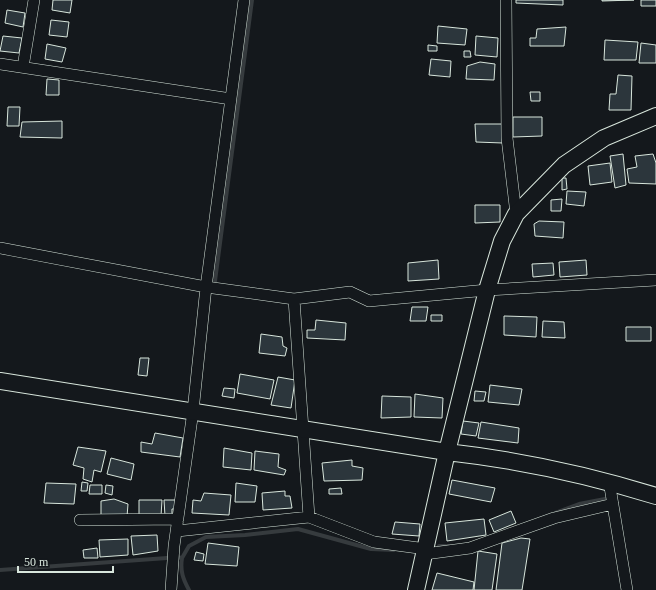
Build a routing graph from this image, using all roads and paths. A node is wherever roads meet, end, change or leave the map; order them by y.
1 (34, 0) edge
2 (244, 0) edge
3 (506, 0) edge
4 (0, 64) edge
5 (23, 67) junction
6 (231, 99) junction
7 (656, 116) edge
8 (516, 214) junction
9 (0, 248) edge
10 (656, 280) edge
11 (206, 286) junction
12 (487, 290) junction
13 (294, 299) junction
14 (0, 381) edge
15 (193, 412) junction
16 (303, 428) junction
17 (447, 452) junction
18 (609, 481) junction
19 (656, 496) edge
20 (608, 505) junction
21 (310, 517) junction
22 (178, 519) junction
23 (80, 520) dead end
24 (177, 531) junction
25 (426, 551) junction
26 (171, 590) edge
27 (416, 590) edge
28 (627, 590) edge

1 - 5 street
2 - 6 street
3 - 8 street
4 - 5 street
5 - 6 street
6 - 11 street
7 - 8 street
8 - 12 street
9 - 11 street
10 - 12 street
11 - 13 street
11 - 15 street
12 - 13 street
12 - 17 street
13 - 16 street
14 - 15 street
15 - 16 street
15 - 22 street
16 - 17 street
16 - 21 street
17 - 18 street
17 - 25 street
18 - 19 street
18 - 20 street
20 - 25 street
20 - 28 street
21 - 24 street
21 - 25 street
22 - 23 street
22 - 24 street
24 - 26 street
25 - 27 street

